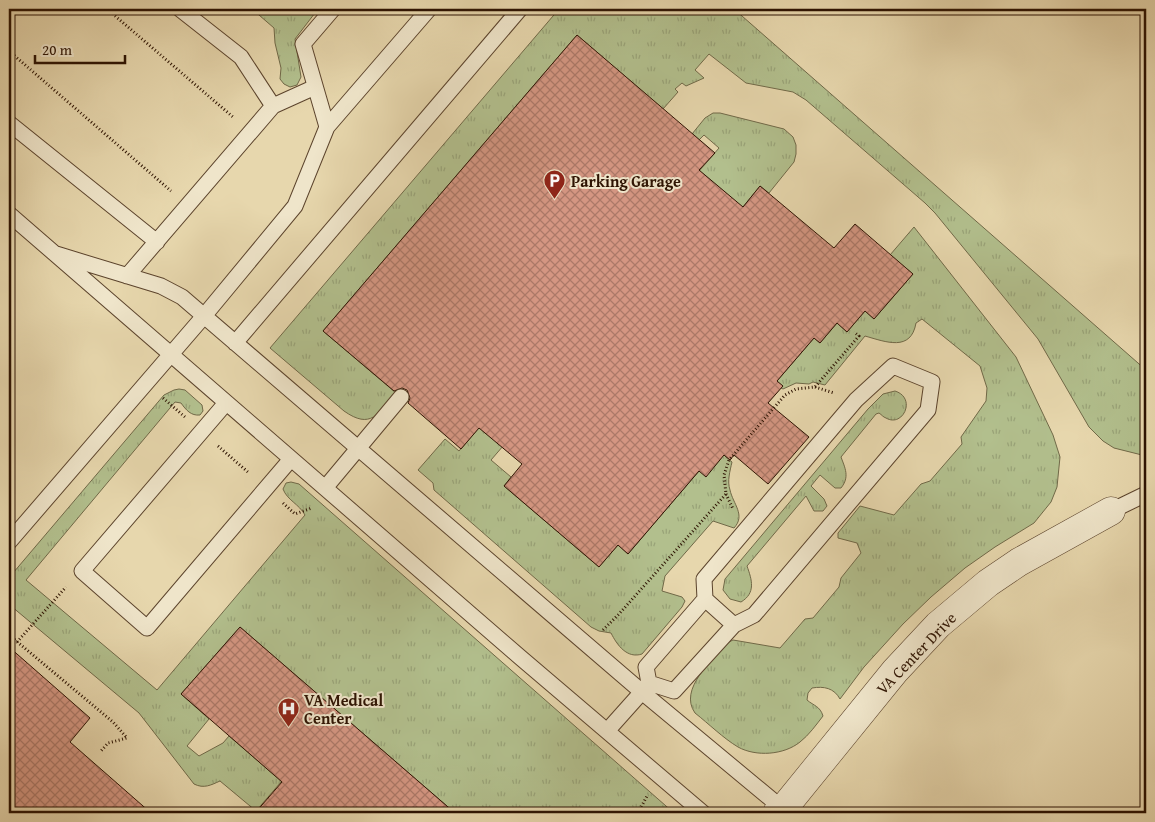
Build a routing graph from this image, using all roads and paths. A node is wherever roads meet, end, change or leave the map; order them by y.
1 (107, 9) edge
2 (180, 9) edge
3 (333, 9) edge
4 (429, 9) edge
5 (520, 9) edge
6 (9, 52) edge
7 (315, 87) junction
8 (273, 106) junction
9 (234, 118) dead end
10 (9, 123) edge
11 (327, 127) junction
12 (178, 198) dead end
13 (9, 214) edge
14 (157, 242) junction
15 (56, 254) junction
16 (127, 276) junction
17 (204, 316) junction
18 (854, 332) dead end
19 (235, 343) junction
20 (170, 354) junction
21 (401, 397) dead end
22 (226, 403) junction
23 (358, 448) junction
24 (291, 459) junction
25 (325, 488) junction
26 (1146, 494) edge
27 (1111, 512) joint
28 (9, 542) edge
29 (82, 571) junction
30 (705, 599) junction
31 (734, 625) junction
32 (603, 630) dead end
33 (9, 635) edge
34 (17, 642) junction
35 (646, 687) junction
36 (607, 732) junction
37 (101, 751) dead end
38 (784, 812) edge
39 (703, 813) edge

1 - 9 path
2 - 8 lane
3 - 7 lane
4 - 11 lane
5 - 19 lane
6 - 12 path
7 - 8 lane
7 - 11 lane
8 - 14 lane
10 - 14 lane
11 - 17 lane
13 - 15 lane
14 - 16 lane
15 - 16 lane
15 - 20 lane
16 - 17 lane
17 - 19 lane
17 - 20 lane
18 - 32 path
19 - 23 lane
20 - 22 lane
20 - 28 lane
21 - 23 lane
22 - 24 lane
22 - 29 lane
23 - 25 lane
23 - 35 lane
24 - 25 lane
24 - 29 lane
25 - 36 lane
26 - 27 lane
27 - 38 street, VA Center Drive
29 - 34 path
30 - 31 lane
30 - 31 lane
30 - 35 lane
31 - 35 lane
33 - 34 path
34 - 37 path
35 - 36 lane
35 - 38 lane
36 - 39 lane

